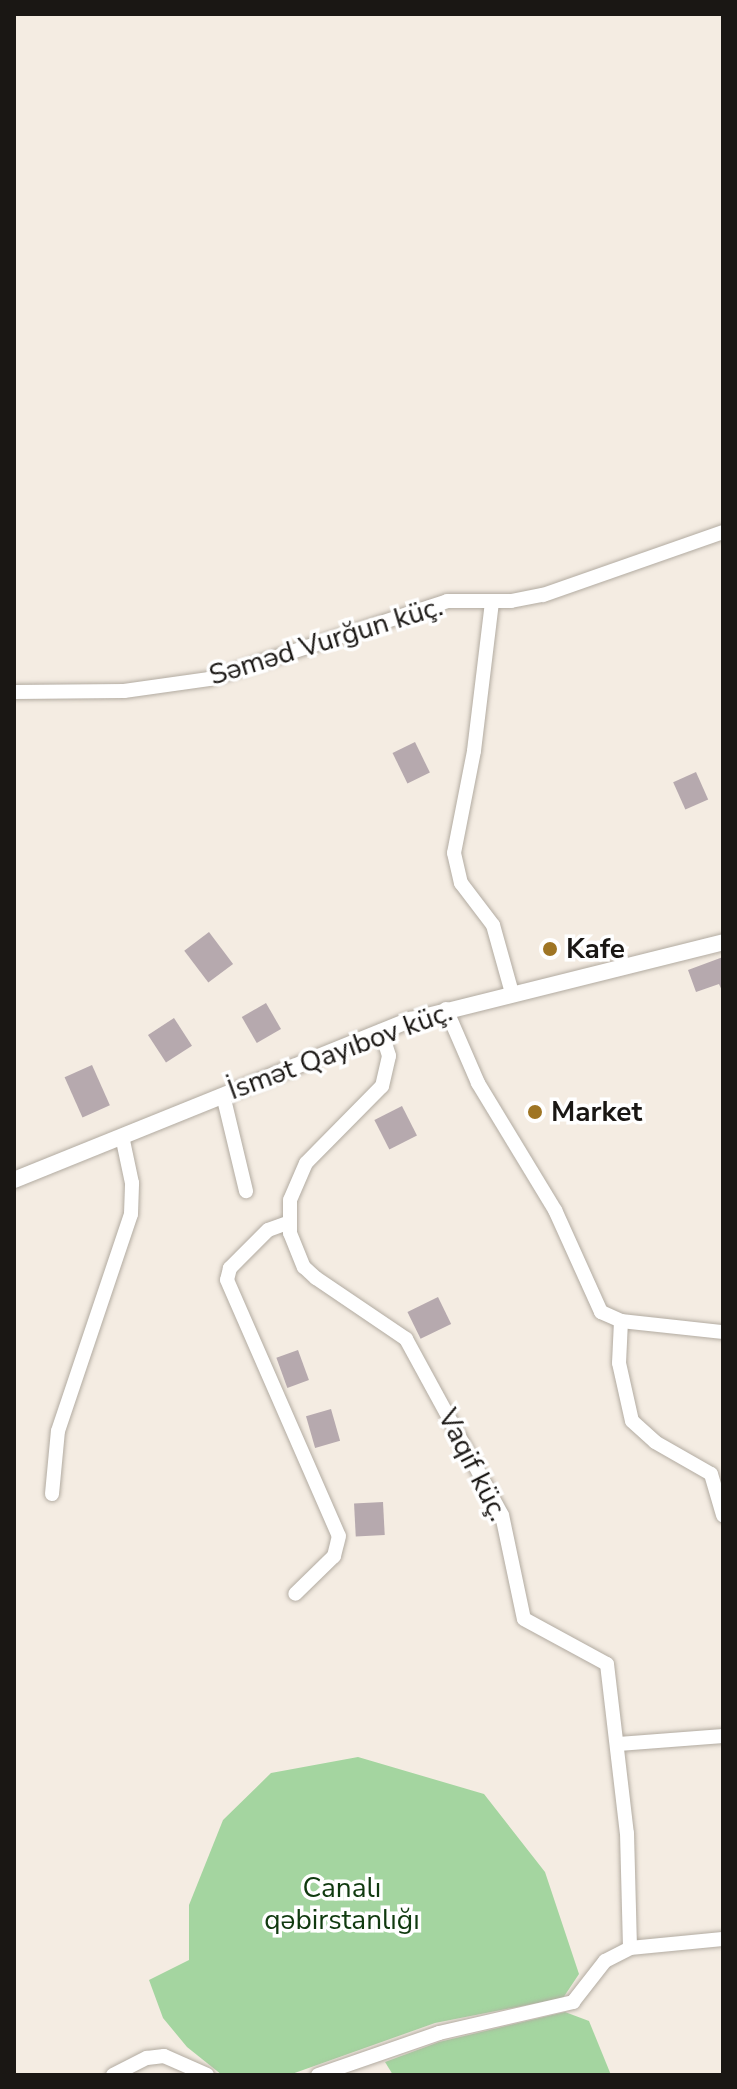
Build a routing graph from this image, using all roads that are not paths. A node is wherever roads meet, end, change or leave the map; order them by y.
1 (723, 532) edge
2 (492, 602) junction
3 (14, 692) edge
4 (723, 942) edge
5 (512, 993) junction
6 (446, 1009) junction
7 (381, 1031) junction
8 (223, 1095) junction
9 (122, 1136) junction
10 (14, 1180) edge
11 (246, 1191) dead end
12 (290, 1222) junction
13 (621, 1321) junction
14 (723, 1332) edge
15 (52, 1494) dead end
16 (723, 1515) edge
17 (295, 1594) dead end
18 (723, 1736) edge
19 (619, 1744) junction
20 (723, 1939) edge
21 (630, 1948) junction
22 (113, 2075) edge
23 (207, 2075) edge
24 (318, 2075) edge

1 - 2 street, Səməd Vurğun küç.
2 - 3 street, Səməd Vurğun küç.
2 - 5 street
4 - 5 street, İsmət Qayıbov küç.
5 - 6 street, İsmət Qayıbov küç.
6 - 7 street, İsmət Qayıbov küç.
6 - 13 street
7 - 8 street, İsmət Qayıbov küç.
7 - 12 street, Vaqif küç.
8 - 9 street, İsmət Qayıbov küç.
8 - 11 street
9 - 10 street, İsmət Qayıbov küç.
9 - 15 street
12 - 17 street
12 - 19 street, Vaqif küç.
13 - 14 street
13 - 16 street
18 - 19 street
19 - 21 street, Vaqif küç.
20 - 21 street
21 - 24 street
22 - 23 street

